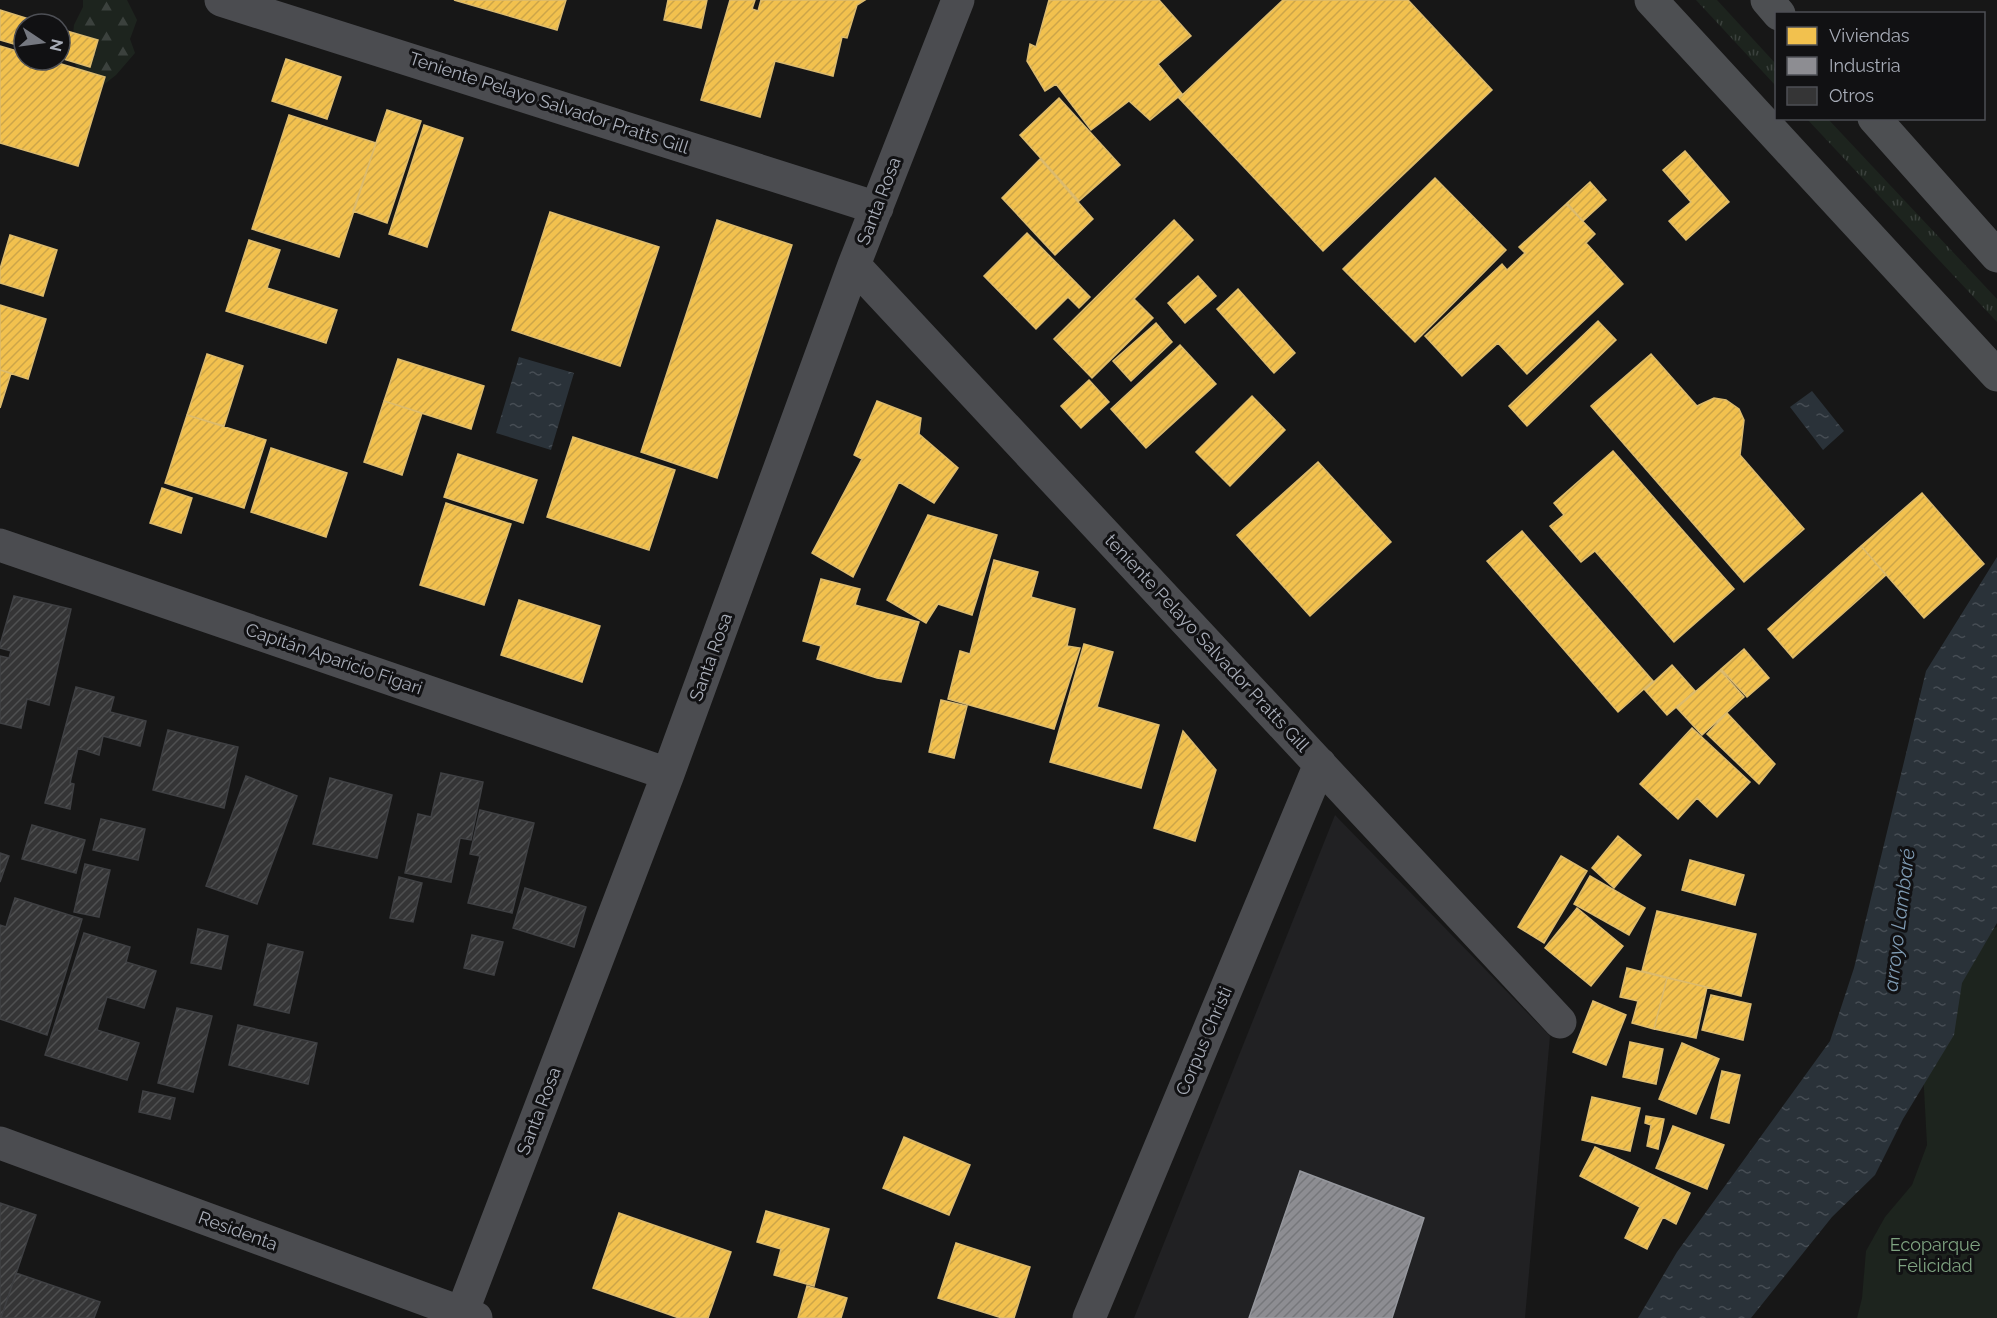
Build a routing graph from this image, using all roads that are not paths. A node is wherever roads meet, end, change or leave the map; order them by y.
1 (221, 0) edge
2 (958, 0) edge
3 (1651, 0) edge
4 (1767, 0) edge
5 (1777, 12) edge
6 (1876, 120) edge
7 (877, 208) junction
8 (1997, 256) edge
9 (854, 265) junction
10 (1997, 375) edge
11 (0, 545) edge
12 (1320, 764) junction
13 (668, 774) junction
14 (1560, 1022) dead end
15 (0, 1143) edge
16 (466, 1316) edge
17 (1089, 1318) edge

1 - 7 street, Teniente Pelayo Salvador Pratts Gill
2 - 7 street, Santa Rosa
3 - 10 main road
4 - 5 main road
6 - 8 main road
7 - 9 street, Santa Rosa
9 - 12 street, teniente Pelayo Salvador Pratts Gill
9 - 13 street, Santa Rosa
11 - 13 street, Capitán Aparicio Figari
12 - 14 street, teniente Pelayo Salvador Pratts Gill
12 - 17 street, Corpus Christi
13 - 16 street, Santa Rosa
15 - 16 street, Residenta

